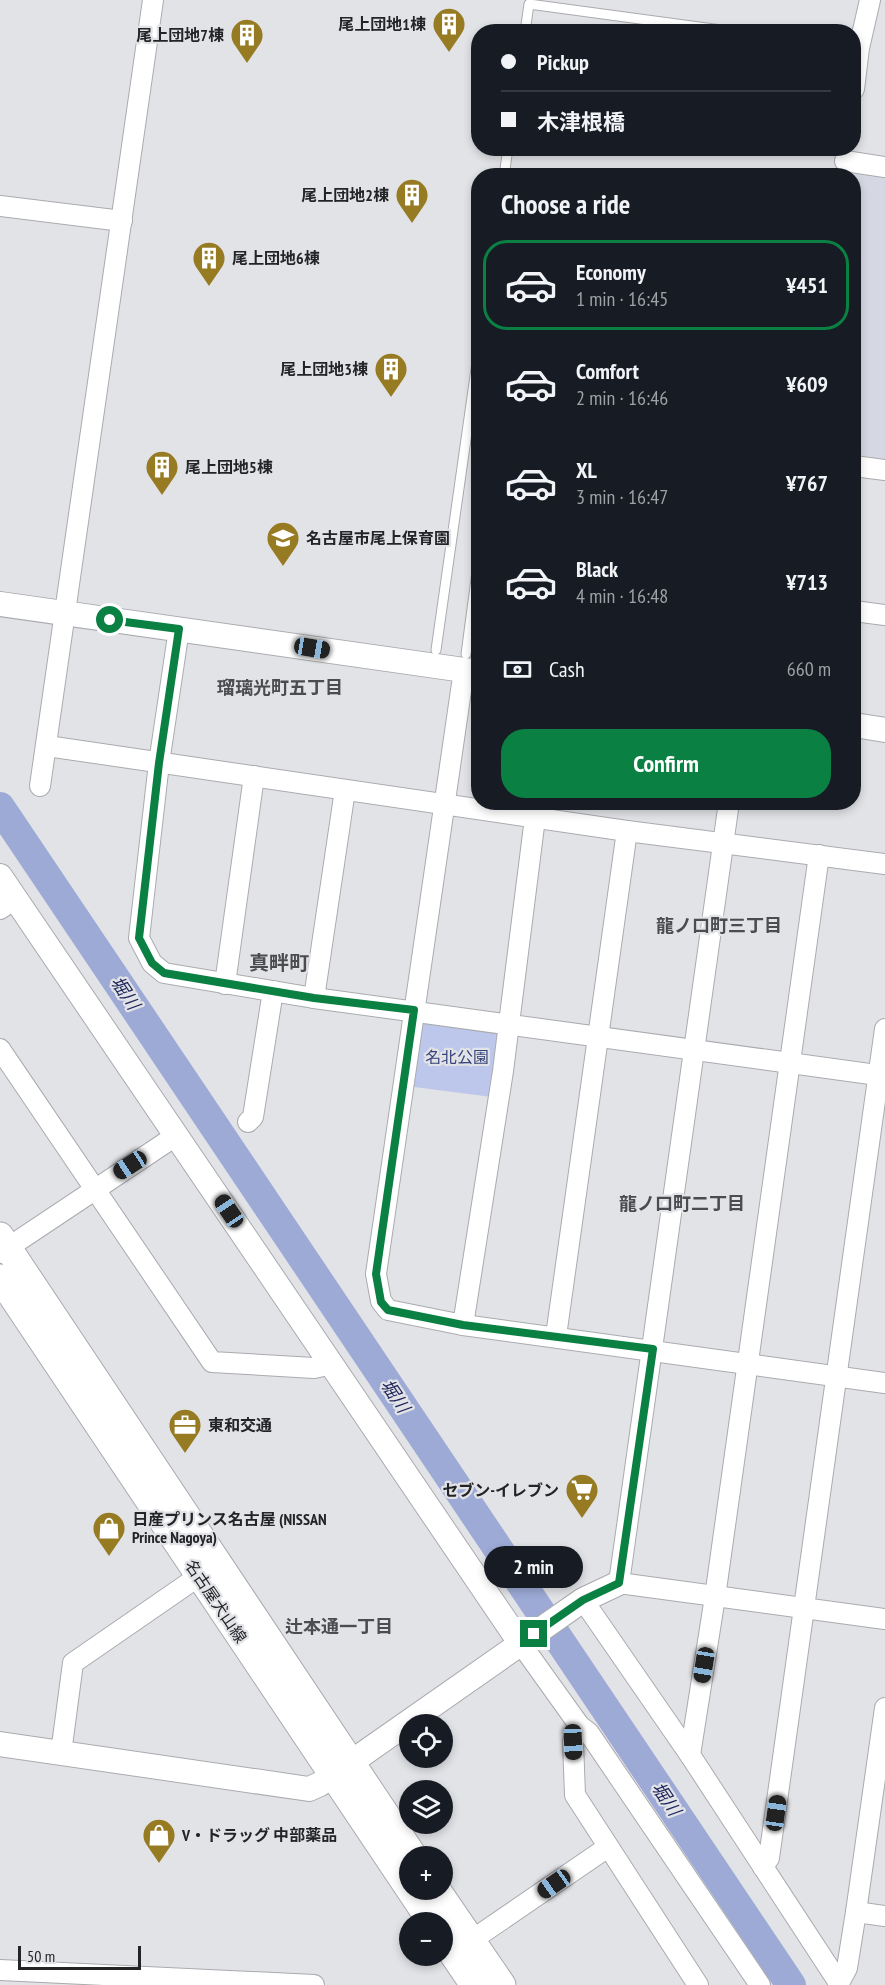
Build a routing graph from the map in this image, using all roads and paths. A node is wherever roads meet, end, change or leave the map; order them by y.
1 (153, 0) edge
2 (875, 6) edge
3 (526, 24) edge
4 (677, 24) edge
5 (861, 36) edge
6 (844, 162) edge
7 (885, 167) edge
8 (0, 206) edge
9 (122, 222) junction
10 (471, 404) edge
11 (861, 467) edge
12 (885, 470) edge
13 (0, 604) edge
14 (861, 612) edge
15 (64, 614) junction
16 (885, 615) edge
17 (179, 629) junction
18 (471, 643) edge
19 (436, 650) dead end
20 (469, 665) edge
21 (861, 726) edge
22 (885, 730) edge
23 (47, 746) junction
24 (159, 763) junction
25 (254, 776) junction
26 (40, 786) dead end
27 (345, 790) junction
28 (446, 804) junction
29 (471, 808) edge
30 (484, 810) edge
31 (728, 810) edge
32 (535, 818) junction
33 (627, 831) junction
34 (724, 842) junction
35 (819, 855) junction
36 (885, 864) edge
37 (0, 876) edge
38 (8, 904) edge
39 (225, 984) junction
40 (273, 991) junction
41 (314, 998) junction
42 (414, 1010) junction
43 (508, 1024) junction
44 (885, 1029) edge
45 (597, 1035) junction
46 (695, 1048) junction
47 (0, 1049) edge
48 (789, 1061) junction
49 (882, 1075) edge
50 (248, 1122) dead end
51 (177, 1135) junction
52 (94, 1188) junction
53 (3, 1246) edge
54 (0, 1278) edge
55 (463, 1325) junction
56 (556, 1336) junction
57 (653, 1349) junction
58 (333, 1364) junction
59 (747, 1364) junction
60 (837, 1376) junction
61 (885, 1383) edge
62 (199, 1576) junction
63 (619, 1583) junction
64 (715, 1597) junction
65 (573, 1607) junction
66 (804, 1609) junction
67 (885, 1620) edge
68 (527, 1639) junction
69 (885, 1708) edge
70 (579, 1725) junction
71 (0, 1744) edge
72 (61, 1753) junction
73 (690, 1755) junction
74 (340, 1769) junction
75 (405, 1846) edge
76 (608, 1847) junction
77 (763, 1867) junction
78 (444, 1900) edge
79 (425, 1912) edge
80 (856, 1912) junction
81 (885, 1916) edge
82 (472, 1940) junction
83 (453, 1954) edge
84 (11, 1975) edge
85 (120, 1980) edge
86 (195, 1982) edge
87 (264, 1984) edge
88 (293, 1984) edge
89 (314, 1985) edge
90 (474, 1985) edge
91 (502, 1985) edge
92 (698, 1985) edge
93 (760, 1985) edge

1 - 9 street
2 - 5 street
3 - 4 lane
6 - 7 street
8 - 9 street
9 - 15 street
10 - 19 lane
11 - 12 street
13 - 15 street
14 - 16 street
15 - 17 street
15 - 23 street
17 - 20 street
17 - 24 street
18 - 20 lane
20 - 28 street
21 - 22 street
23 - 24 street
23 - 26 street
24 - 25 street
24 - 39 street
25 - 27 street
25 - 39 street
27 - 28 street
27 - 41 street
28 - 29 street
28 - 42 street
30 - 32 street
31 - 34 street
32 - 33 street
32 - 43 street
33 - 34 street
33 - 45 street
34 - 35 street
34 - 46 street
35 - 36 street
35 - 48 street
37 - 38 street
38 - 51 street
39 - 40 street
40 - 41 street
40 - 50 street
41 - 42 street
42 - 43 street
42 - 55 street
43 - 45 street
43 - 55 street
44 - 49 street
45 - 46 street
45 - 56 street
46 - 48 street
46 - 57 street
47 - 52 street
48 - 49 street
48 - 59 street
49 - 60 street
51 - 52 street
51 - 58 street
52 - 53 street
52 - 58 street
53 - 74 main road, 名古屋犬山線
54 - 62 main road, 名古屋犬山線
55 - 56 street
56 - 57 street
57 - 59 street
57 - 63 street
58 - 68 street
59 - 60 street
59 - 64 street
60 - 61 street
60 - 66 street
62 - 72 street
62 - 74 main road, 名古屋犬山線
63 - 64 street
63 - 65 street
64 - 66 street
64 - 73 street
65 - 68 street
65 - 73 street
66 - 67 street
66 - 77 street
68 - 70 street
68 - 74 street
69 - 80 street
70 - 76 street
70 - 93 street
71 - 72 street
72 - 74 street
73 - 77 street
74 - 75 main road, 名古屋犬山線
74 - 79 main road, 名古屋犬山線
76 - 82 street
76 - 92 street
77 - 80 street
78 - 82 main road
80 - 81 street
82 - 91 main road
83 - 90 main road
84 - 85 street
85 - 86 street
86 - 87 street
87 - 88 street
88 - 89 street

